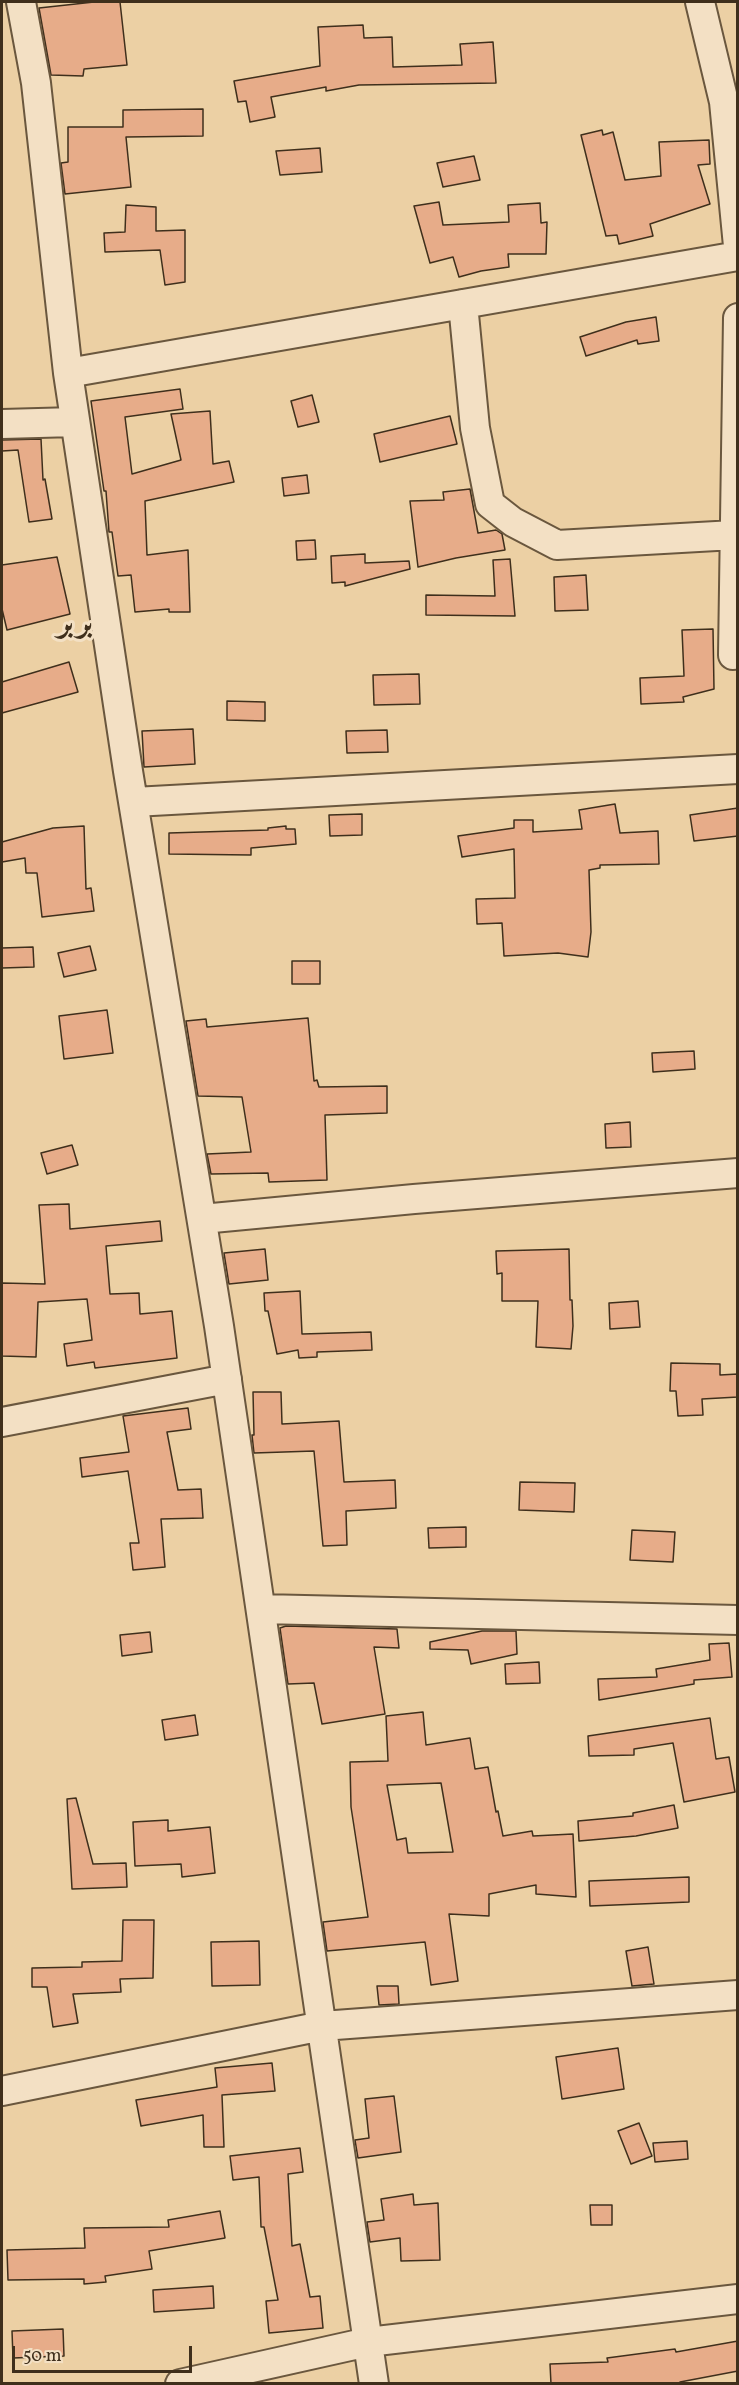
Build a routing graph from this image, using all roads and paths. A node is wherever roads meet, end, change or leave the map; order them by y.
1 (21, 2) edge
2 (700, 2) edge
3 (738, 246) edge
4 (738, 256) edge
5 (463, 304) junction
6 (738, 318) edge
7 (68, 373) junction
8 (75, 422) junction
9 (2, 424) edge
10 (734, 535) junction
11 (733, 655) dead end
12 (738, 769) edge
13 (134, 802) junction
14 (738, 1173) edge
15 (202, 1220) junction
16 (227, 1379) junction
17 (2, 1422) edge
18 (261, 1609) junction
19 (738, 1620) edge
20 (738, 1995) edge
21 (322, 2026) junction
22 (2, 2091) edge
23 (738, 2299) edge
24 (368, 2342) junction
25 (180, 2384) edge
26 (374, 2384) edge

1 - 7 street
2 - 3 street
4 - 5 street
5 - 7 street
5 - 10 street
6 - 10 street
7 - 8 street
8 - 9 street
8 - 13 street
10 - 11 street
12 - 13 street
13 - 15 street
14 - 15 street
15 - 16 street
16 - 17 street
16 - 18 street
18 - 19 street
18 - 21 street
20 - 21 street
21 - 22 street
21 - 24 street
23 - 24 street
24 - 25 street
24 - 26 street

